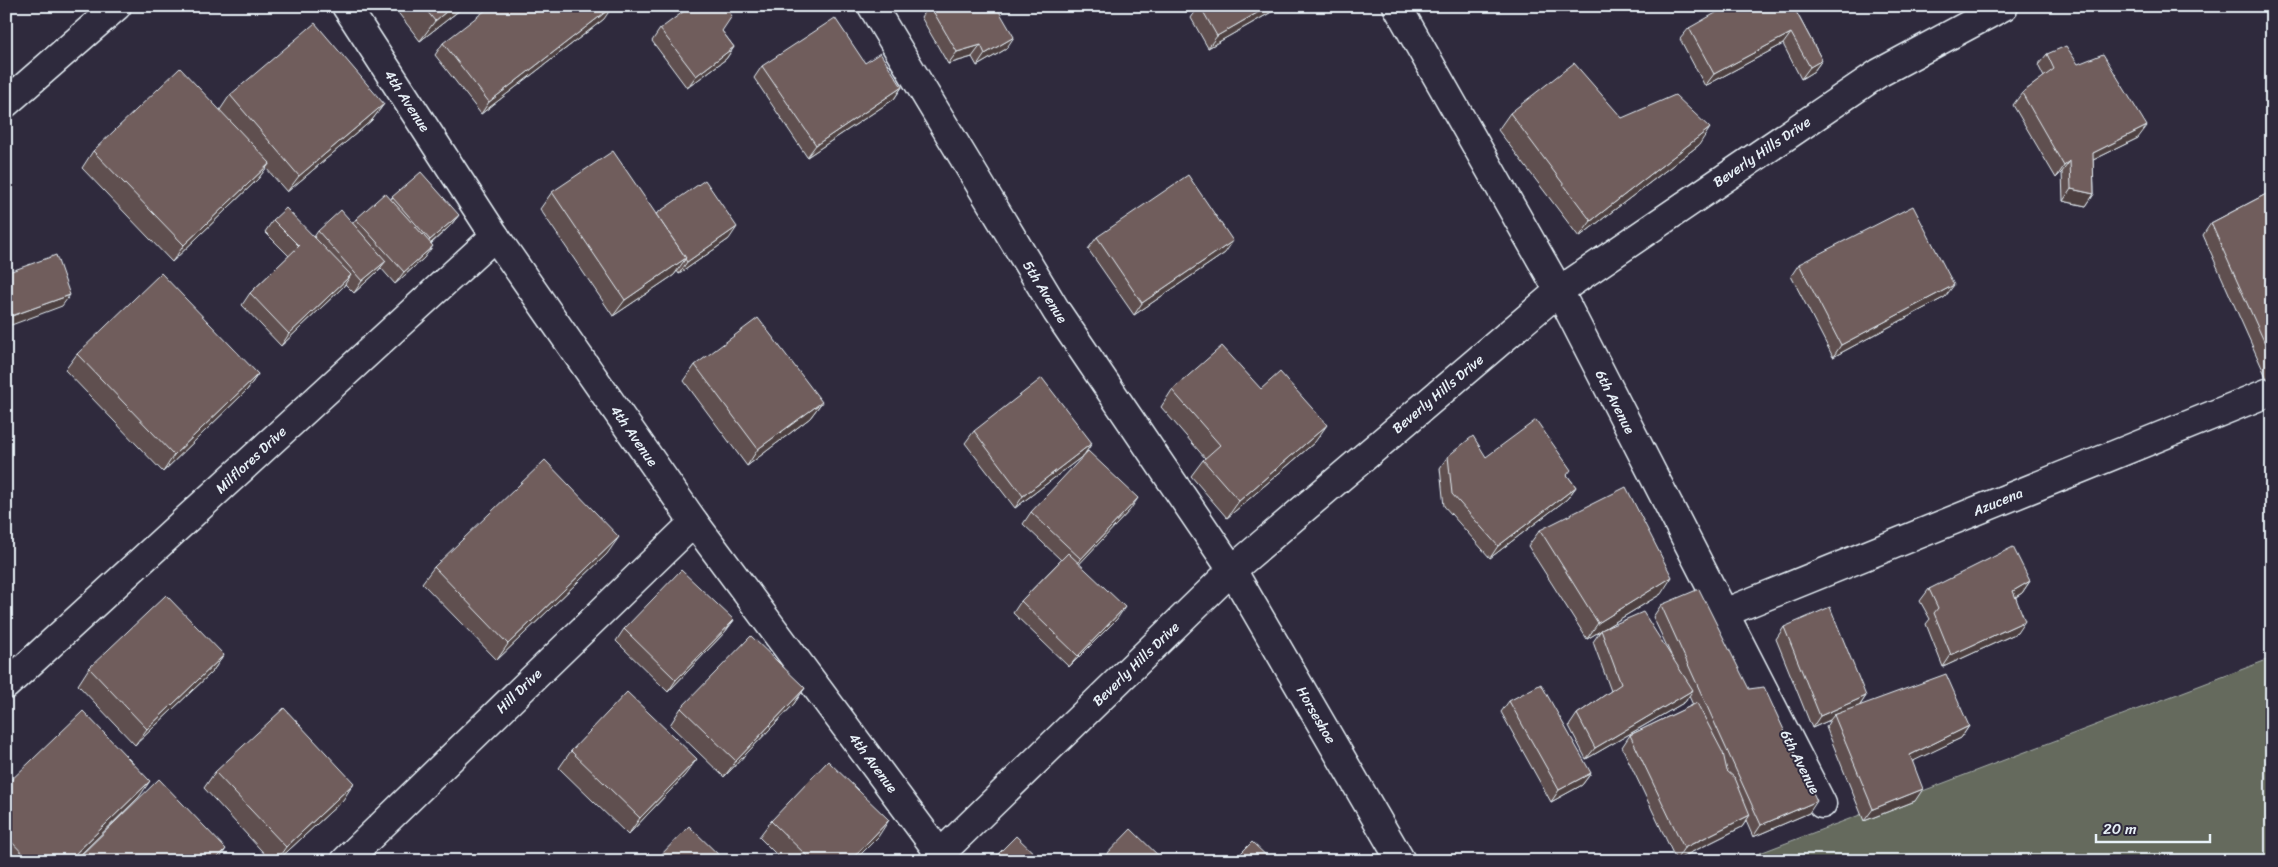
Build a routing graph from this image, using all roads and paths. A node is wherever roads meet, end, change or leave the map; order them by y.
1 (117, 6) edge
2 (346, 6) edge
3 (872, 6) edge
4 (1397, 6) edge
5 (2004, 6) edge
6 (6, 103) edge
7 (495, 236) junction
8 (1559, 291) junction
9 (2272, 391) edge
10 (694, 522) junction
11 (1232, 570) junction
12 (1724, 613) junction
13 (6, 685) edge
14 (1822, 804) dead end
15 (937, 857) edge
16 (344, 861) edge
17 (1401, 861) edge

1 - 6 street
2 - 7 street, 4th Avenue
3 - 11 street, 5th Avenue
4 - 8 street, 6th Avenue
5 - 8 street, Beverly Hills Drive
7 - 10 street, 4th Avenue
7 - 13 street, Milflores Drive
8 - 11 street, Beverly Hills Drive
8 - 12 street, 6th Avenue
9 - 12 street, Azucena
10 - 15 street, 4th Avenue
10 - 16 street, Hill Drive
11 - 15 street, Beverly Hills Drive
11 - 17 street, Horseshoe
12 - 14 street, 6th Avenue

